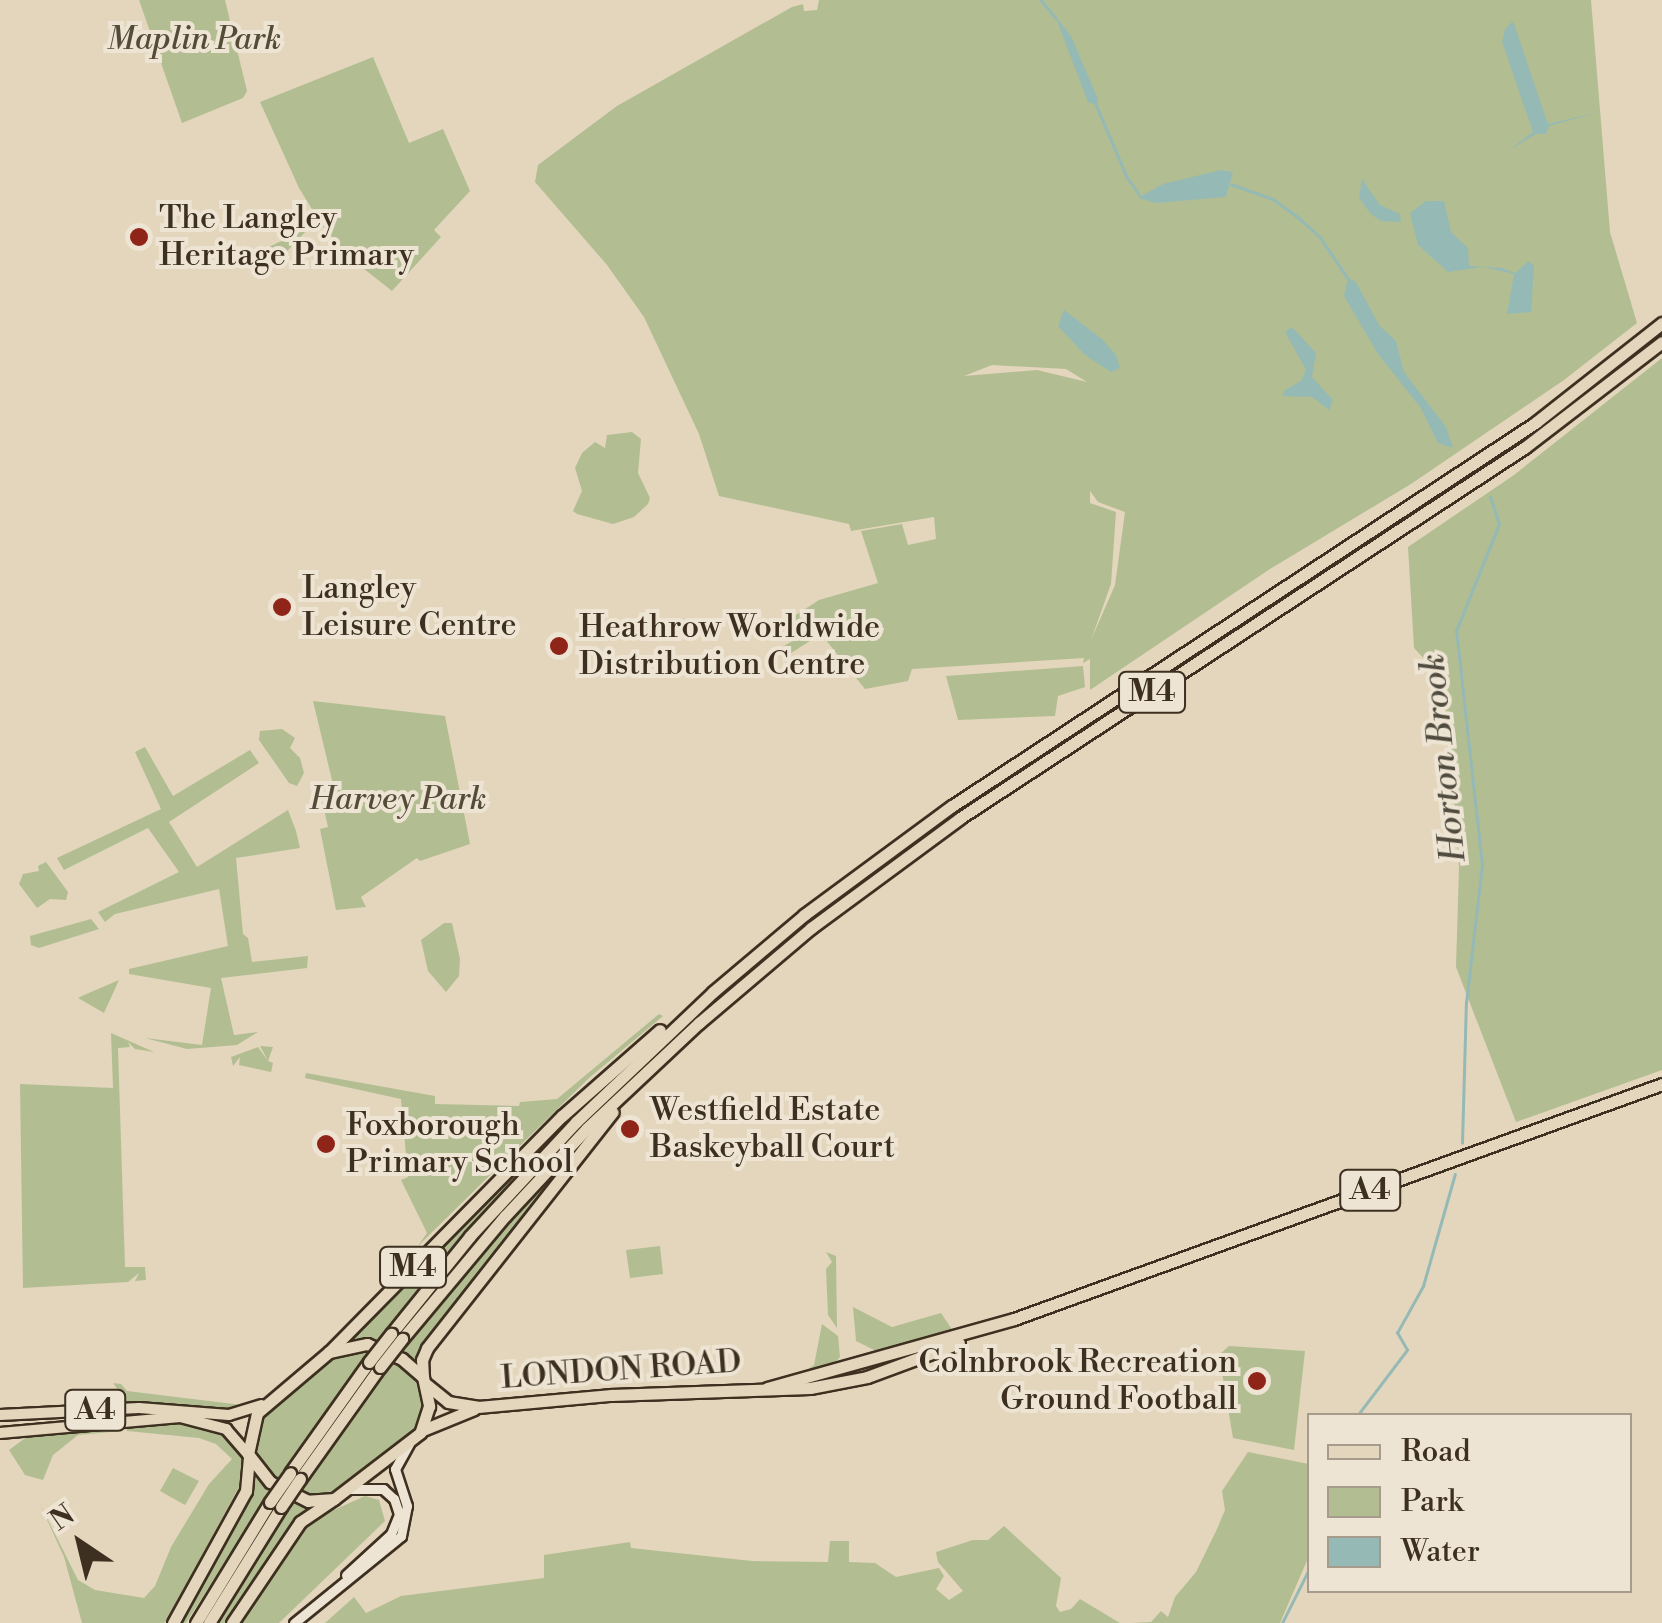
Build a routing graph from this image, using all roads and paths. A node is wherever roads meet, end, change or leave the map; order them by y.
1 (1662, 323) edge
2 (1662, 342) edge
3 (750, 959) junction
4 (657, 1062) junction
5 (1662, 1084) edge
6 (1014, 1319) junction
7 (397, 1336) junction
8 (329, 1352) junction
9 (425, 1380) junction
10 (767, 1388) junction
11 (264, 1404) junction
12 (478, 1407) junction
13 (0, 1415) edge
14 (0, 1429) edge
15 (415, 1438) junction
16 (249, 1456) junction
17 (351, 1489) junction
18 (334, 1499) junction
19 (276, 1505) junction
20 (343, 1580) junction
21 (173, 1623) edge
22 (196, 1623) edge
23 (209, 1623) edge
24 (232, 1623) edge
25 (294, 1623) edge

1 - 3 highway, M4
2 - 4 highway, M4
3 - 7 highway, M4
3 - 8 highway, M4
4 - 7 highway, M4
4 - 9 highway, M4
5 - 6 highway, A4
6 - 10 highway, LONDON ROAD / A4
6 - 10 highway, LONDON ROAD / A4
7 - 19 highway, M4, bridge
8 - 9 highway
8 - 11 highway
9 - 12 highway, LONDON ROAD / A4
9 - 15 highway
10 - 12 highway, LONDON ROAD / A4
11 - 13 main road, A4
11 - 16 highway
12 - 15 highway, LONDON ROAD / A4
14 - 16 main road, A4
15 - 17 highway
15 - 20 main road
16 - 18 highway
16 - 21 highway
17 - 18 highway
17 - 20 main road
18 - 24 highway
19 - 22 highway, M4
19 - 23 highway, M4
20 - 25 main road

